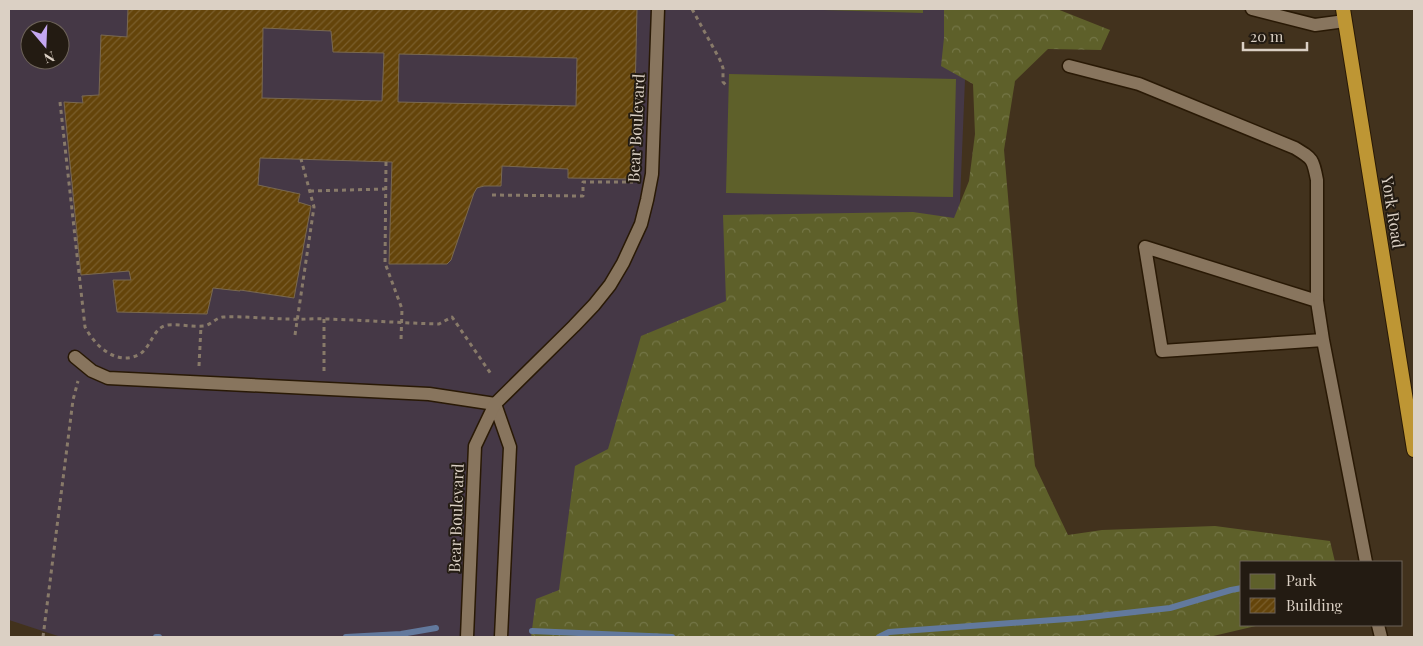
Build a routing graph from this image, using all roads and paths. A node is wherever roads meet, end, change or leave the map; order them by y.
1 (658, 9) edge
2 (692, 9) edge
3 (1252, 9) edge
4 (1344, 15) edge
5 (1069, 66) dead end
6 (728, 87) dead end
7 (60, 102) dead end
8 (301, 159) dead end
9 (386, 162) dead end
10 (634, 182) dead end
11 (386, 189) junction
12 (310, 191) junction
13 (492, 196) dead end
14 (1317, 301) junction
15 (324, 318) junction
16 (297, 320) junction
17 (401, 323) junction
18 (295, 335) dead end
19 (401, 340) dead end
20 (1323, 340) junction
21 (79, 360) joint
22 (492, 374) dead end
23 (324, 389) junction
24 (495, 404) junction
25 (1414, 450) edge
26 (1366, 561) edge
27 (43, 637) edge
28 (467, 637) edge
29 (501, 637) edge

1 - 24 lane, Bear Boulevard
2 - 6 path
3 - 4 lane
4 - 25 highway, York Road
5 - 14 lane
7 - 16 path
8 - 12 path
9 - 11 path
10 - 13 path
11 - 12 path
11 - 17 path
12 - 16 path
14 - 20 lane
14 - 20 lane
15 - 16 path
15 - 17 path
15 - 23 path
16 - 18 path
17 - 19 path
17 - 22 path
20 - 26 lane
21 - 23 lane
21 - 27 path
23 - 24 lane
24 - 28 lane, Bear Boulevard
24 - 29 lane

